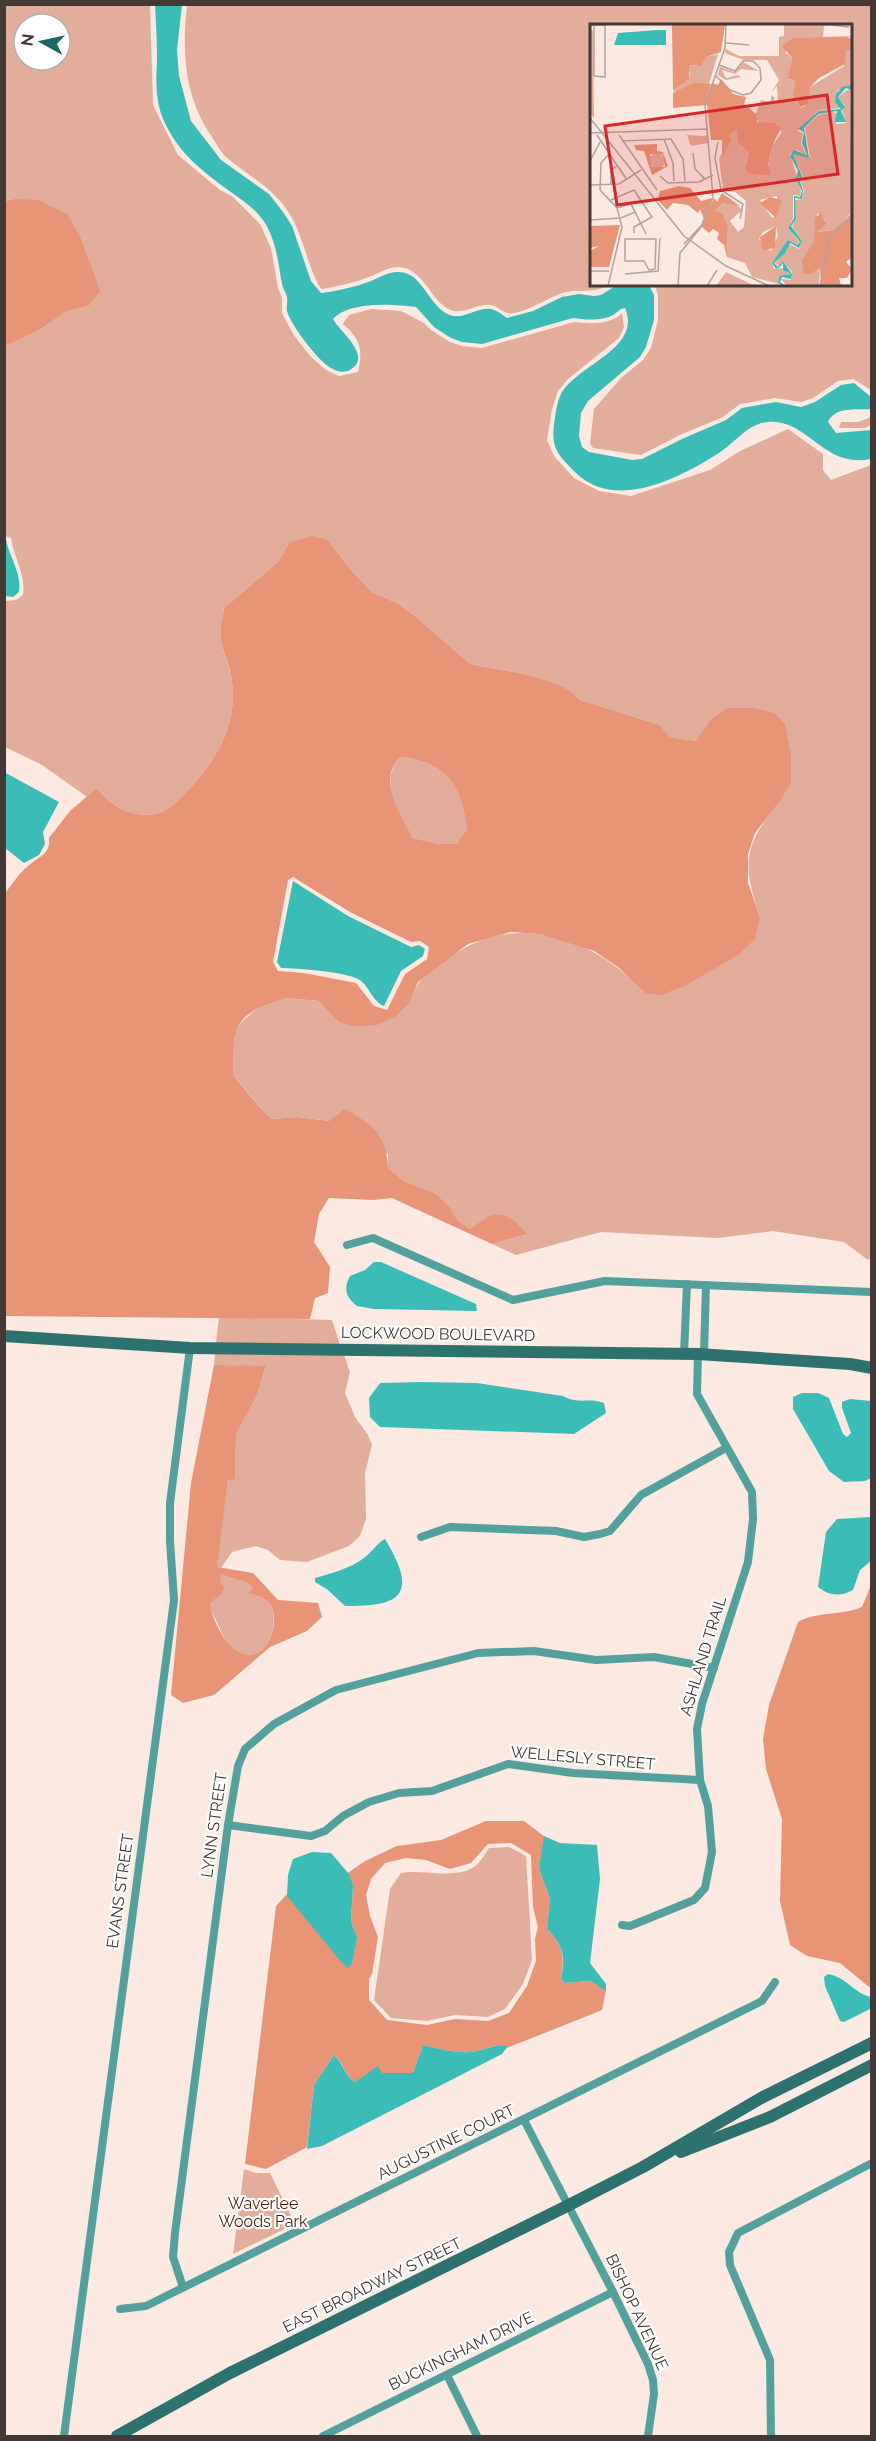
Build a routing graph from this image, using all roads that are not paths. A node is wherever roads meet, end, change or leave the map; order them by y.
1 (347, 1245) dead end
2 (687, 1284) junction
3 (706, 1285) junction
4 (872, 1292) edge
5 (4, 1336) edge
6 (190, 1348) junction
7 (684, 1354) junction
8 (701, 1354) junction
9 (872, 1368) edge
10 (726, 1448) junction
11 (421, 1537) dead end
12 (714, 1668) junction
13 (700, 1780) junction
14 (228, 1825) junction
15 (622, 1925) dead end
16 (775, 1982) dead end
17 (872, 2043) edge
18 (872, 2066) edge
19 (525, 2120) junction
20 (872, 2163) edge
21 (643, 2167) junction
22 (567, 2206) junction
23 (183, 2287) junction
24 (613, 2292) junction
25 (120, 2309) dead end
26 (447, 2375) junction
27 (64, 2436) edge
28 (117, 2436) edge
29 (323, 2436) edge
30 (477, 2436) edge
31 (648, 2436) edge
32 (771, 2436) edge

1 - 2 street
2 - 3 street
2 - 7 street
3 - 4 street
3 - 8 street, ASHLAND TRAIL
5 - 6 main road, LOCKWOOD BOULEVARD
6 - 7 main road, LOCKWOOD BOULEVARD
6 - 27 street, EVANS STREET
7 - 8 main road, LOCKWOOD BOULEVARD
8 - 9 main road, LOCKWOOD BOULEVARD
8 - 10 street, ASHLAND TRAIL
10 - 11 street
10 - 12 street, ASHLAND TRAIL
12 - 13 street, ASHLAND TRAIL
12 - 14 street, LYNN STREET
13 - 14 street, WELLESLY STREET
13 - 15 street, ASHLAND TRAIL
14 - 23 street, LYNN STREET
16 - 19 street, AUGUSTINE COURT
17 - 21 main road, EAST BROADWAY STREET
18 - 21 main road, EAST BROADWAY STREET
19 - 22 street, BISHOP AVENUE
19 - 23 street, AUGUSTINE COURT
20 - 32 street
21 - 22 main road, EAST BROADWAY STREET
22 - 24 street, BISHOP AVENUE
22 - 28 main road, EAST BROADWAY STREET
23 - 25 street, AUGUSTINE COURT
24 - 26 street, BUCKINGHAM DRIVE
24 - 31 street, BISHOP AVENUE
26 - 29 street, BUCKINGHAM DRIVE
26 - 30 street

